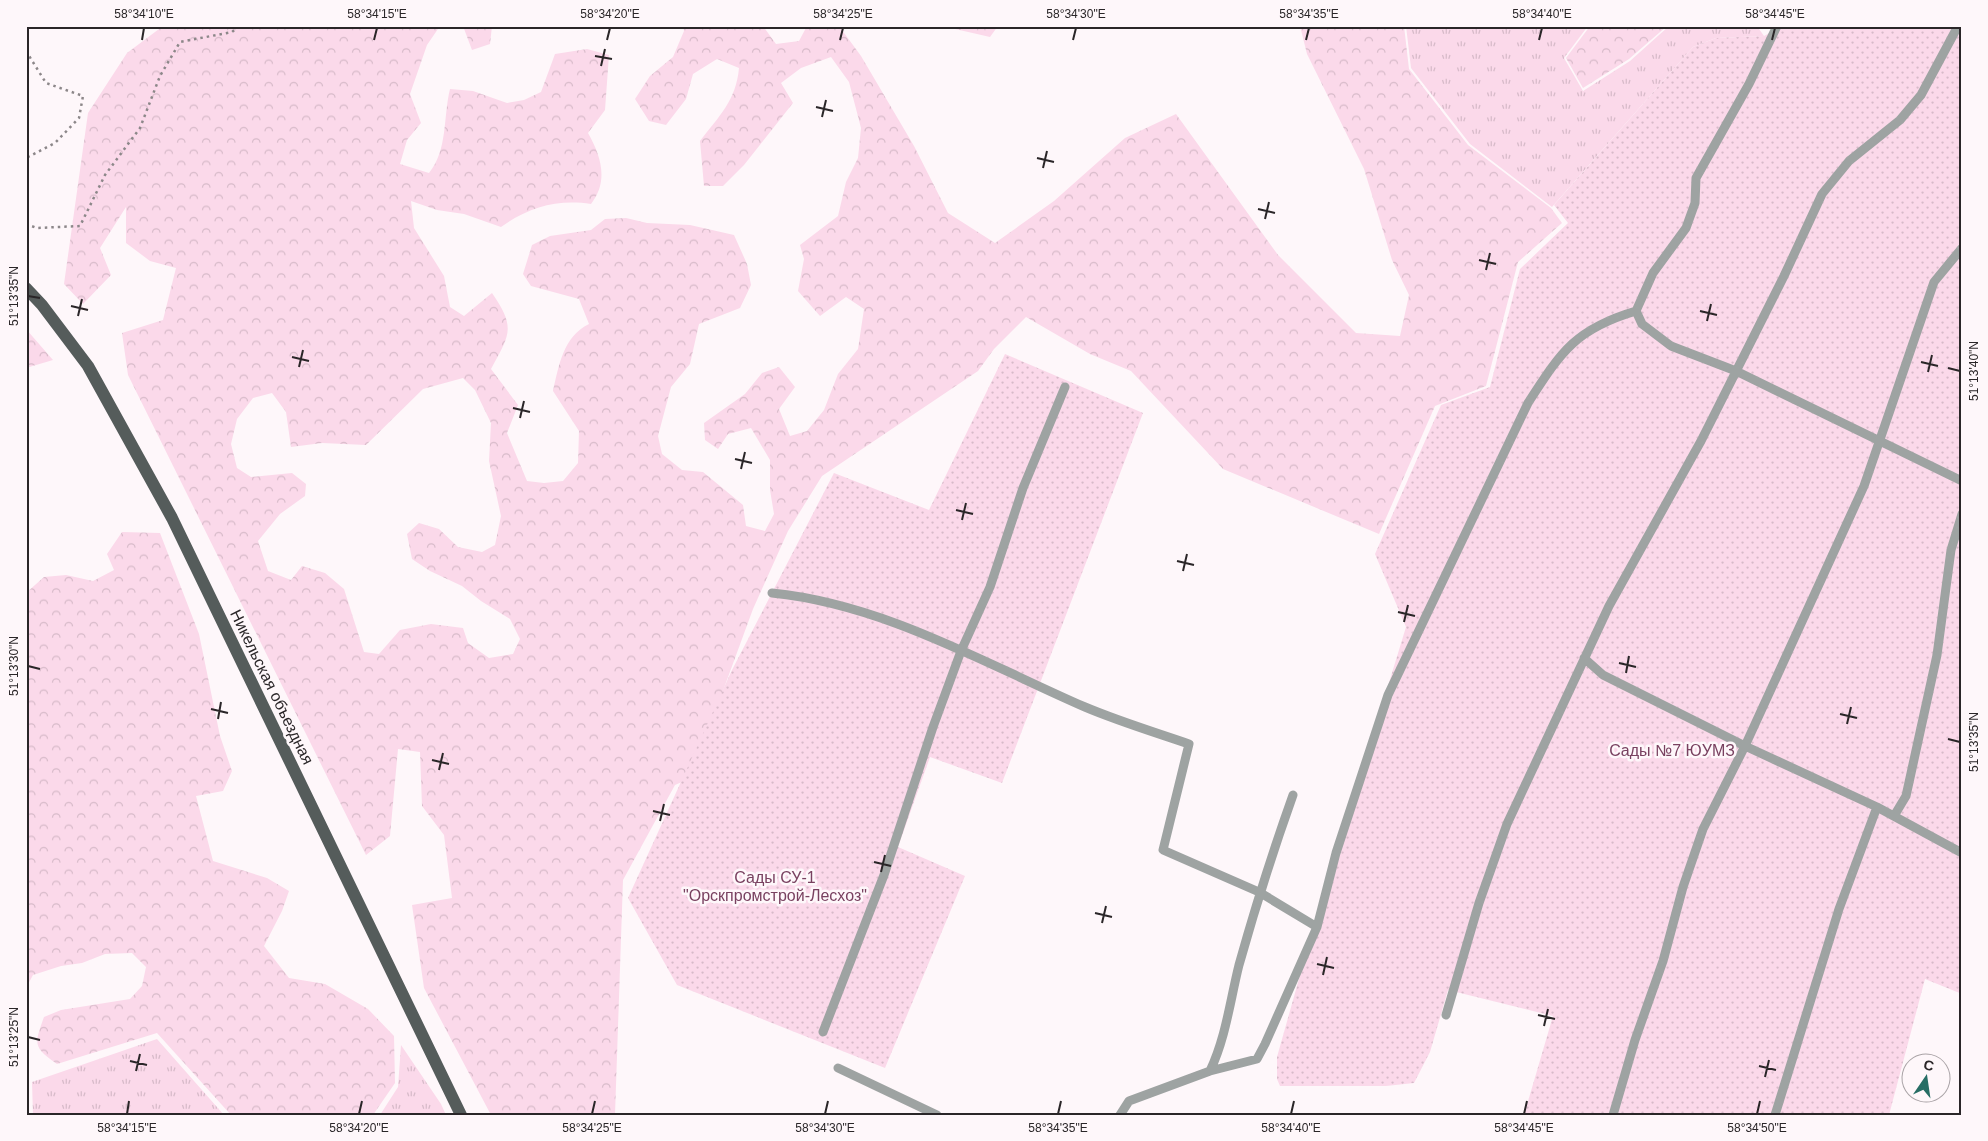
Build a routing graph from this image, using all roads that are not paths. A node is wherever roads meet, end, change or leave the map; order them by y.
1 (1777, 26) edge
2 (1958, 26) edge
3 (1962, 248) edge
4 (26, 288) edge
5 (1636, 311) junction
6 (1736, 371) junction
7 (1065, 387) dead end
8 (1878, 442) junction
9 (1962, 481) edge
10 (1962, 514) edge
11 (772, 593) dead end
12 (961, 651) junction
13 (1584, 658) junction
14 (1745, 746) junction
15 (1293, 795) dead end
16 (1878, 807) junction
17 (1894, 816) junction
18 (1962, 853) edge
19 (1259, 892) junction
20 (1317, 927) junction
21 (1446, 1015) dead end
22 (823, 1032) dead end
23 (838, 1068) dead end
24 (1210, 1071) junction
25 (461, 1115) edge
26 (937, 1115) edge
27 (1120, 1115) edge
28 (1613, 1115) edge
29 (1775, 1115) edge

1 - 5 lane
2 - 6 lane
3 - 8 lane
4 - 25 main road, Никельская объездная
5 - 6 lane
5 - 20 lane
6 - 8 lane
6 - 13 lane
7 - 12 lane
8 - 9 lane
8 - 14 lane
10 - 17 lane
11 - 12 lane
12 - 19 lane
12 - 22 lane
13 - 14 lane
13 - 21 lane
14 - 16 lane
14 - 28 lane
15 - 19 lane
16 - 17 lane
16 - 29 lane
17 - 18 lane
19 - 20 lane
19 - 24 lane
20 - 24 lane
23 - 26 lane
24 - 27 lane

